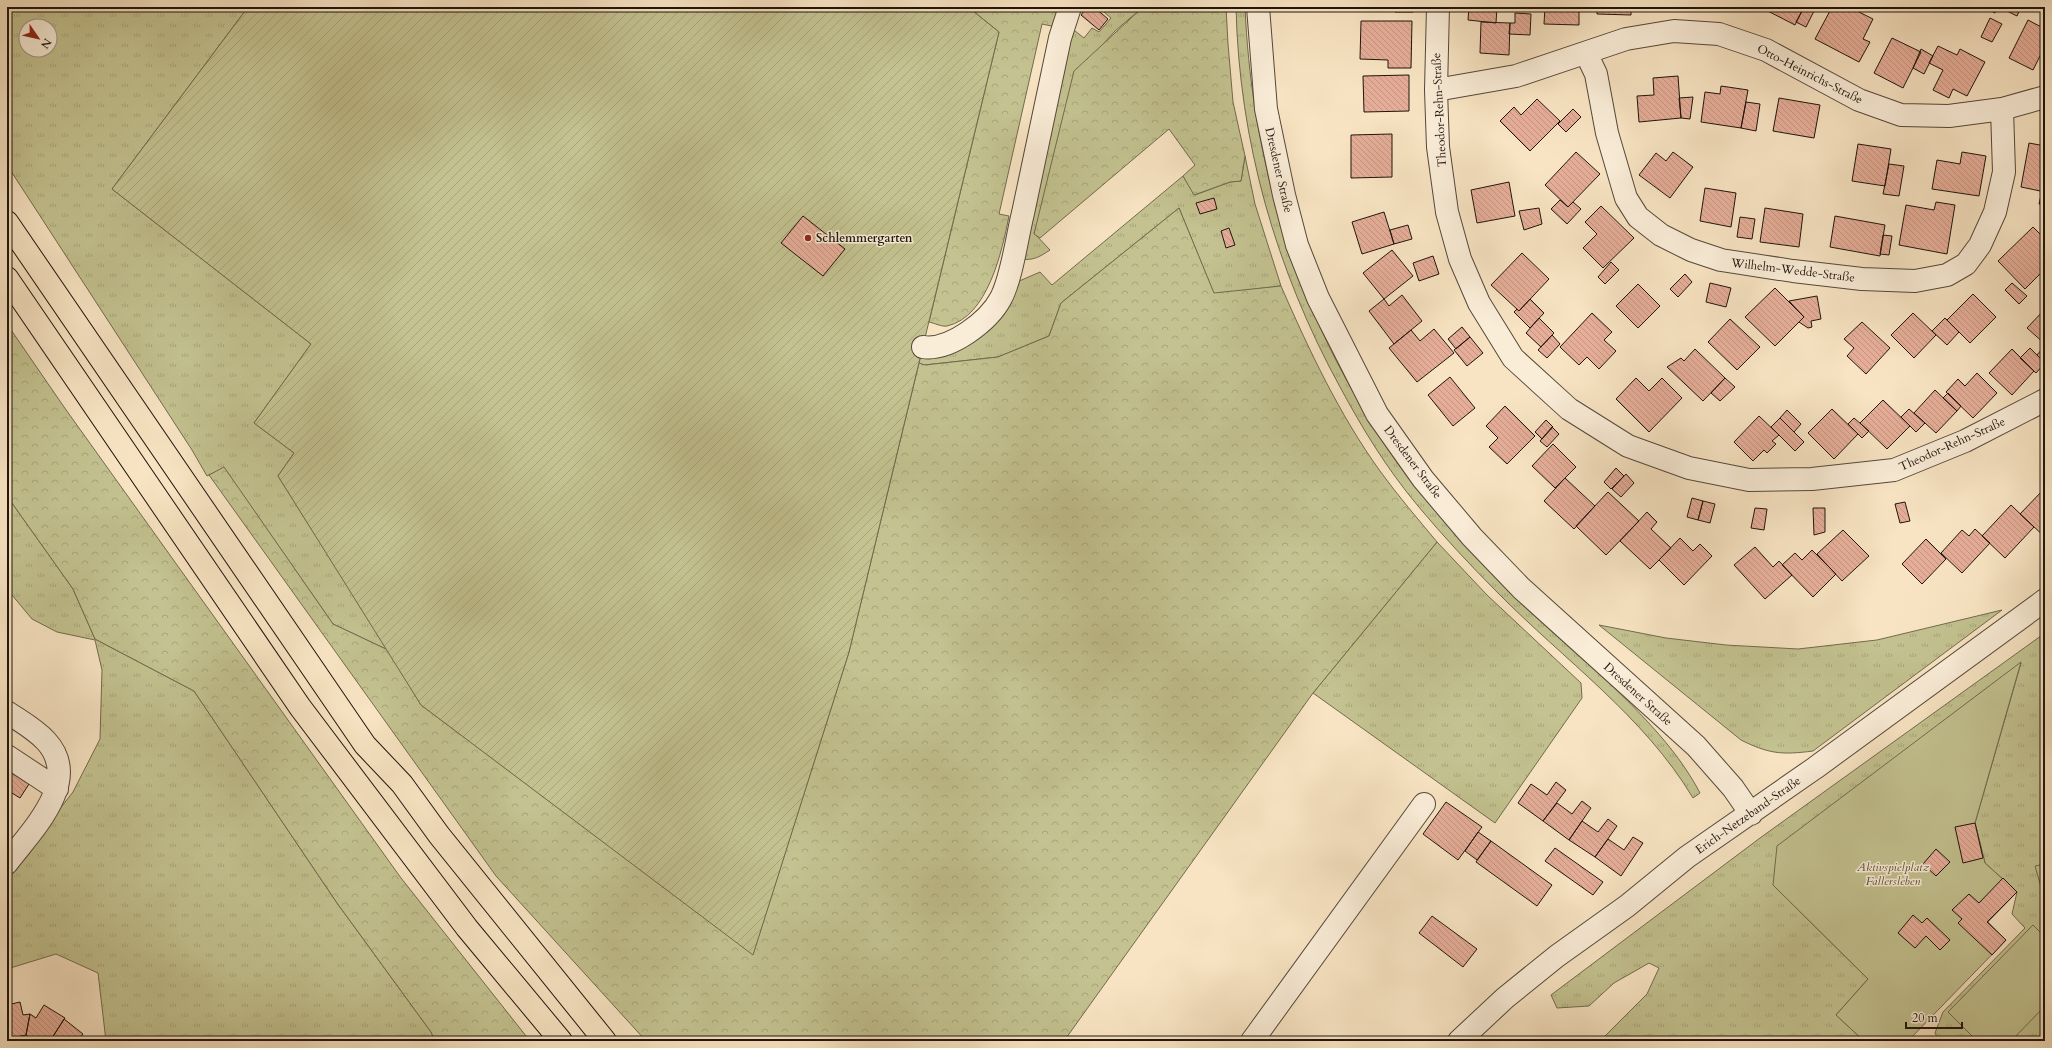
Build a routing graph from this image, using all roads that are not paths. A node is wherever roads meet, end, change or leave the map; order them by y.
1 (1070, 7) edge
2 (1258, 7) edge
3 (1438, 7) edge
4 (1586, 53) junction
5 (1436, 90) junction
6 (2045, 97) edge
7 (2002, 109) junction
8 (7, 222) edge
9 (7, 278) edge
10 (923, 347) dead end
11 (2045, 400) edge
12 (2045, 600) edge
13 (7, 712) edge
14 (7, 756) edge
15 (57, 789) junction
16 (1424, 804) dead end
17 (1751, 814) junction
18 (7, 863) edge
19 (561, 1041) edge
20 (605, 1041) edge
21 (1252, 1041) edge
22 (1459, 1041) edge

1 - 10 street
2 - 17 street, Dresdener Straße
3 - 5 street, Theodor-Rehn-Straße
4 - 5 street, Otto-Heinrichs-Straße
4 - 7 street, Otto-Heinrichs-Straße
4 - 7 street, Wilhelm-Wedde-Straße
5 - 11 street, Theodor-Rehn-Straße
6 - 7 street, Otto-Heinrichs-Straße
8 - 20 highway
9 - 19 highway
12 - 17 street, Erich-Netzeband-Straße
13 - 15 street
14 - 15 street
15 - 18 street
16 - 21 street
17 - 22 street, Erich-Netzeband-Straße

